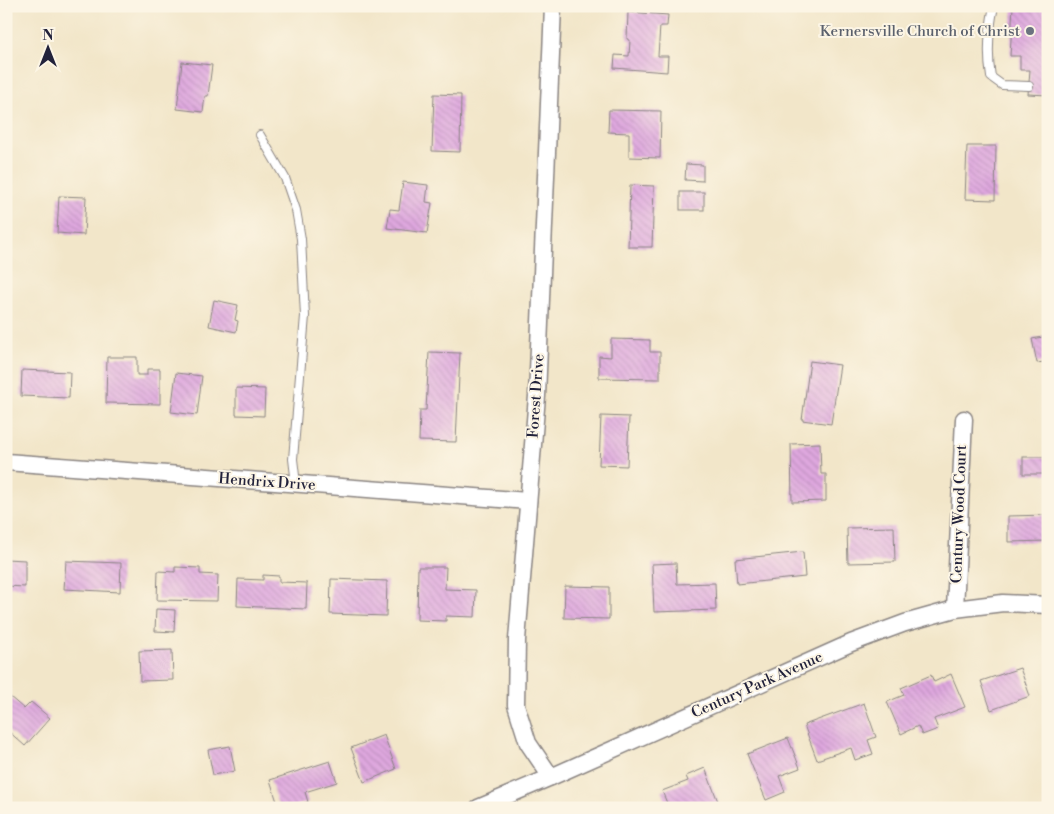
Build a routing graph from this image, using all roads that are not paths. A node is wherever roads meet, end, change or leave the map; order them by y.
1 (553, 6) edge
2 (994, 6) edge
3 (1029, 86) dead end
4 (260, 135) dead end
5 (964, 419) dead end
6 (6, 462) edge
7 (296, 484) junction
8 (528, 501) junction
9 (1048, 605) edge
10 (955, 609) junction
11 (551, 777) junction
12 (478, 808) edge

1 - 8 street, Forest Drive
2 - 3 lane
4 - 7 lane
5 - 10 street, Century Wood Court
6 - 7 street, Hendrix Drive
7 - 8 street, Hendrix Drive
8 - 11 street, Forest Drive
9 - 10 street, Century Park Avenue
10 - 11 street, Century Park Avenue
11 - 12 street, Century Park Avenue

